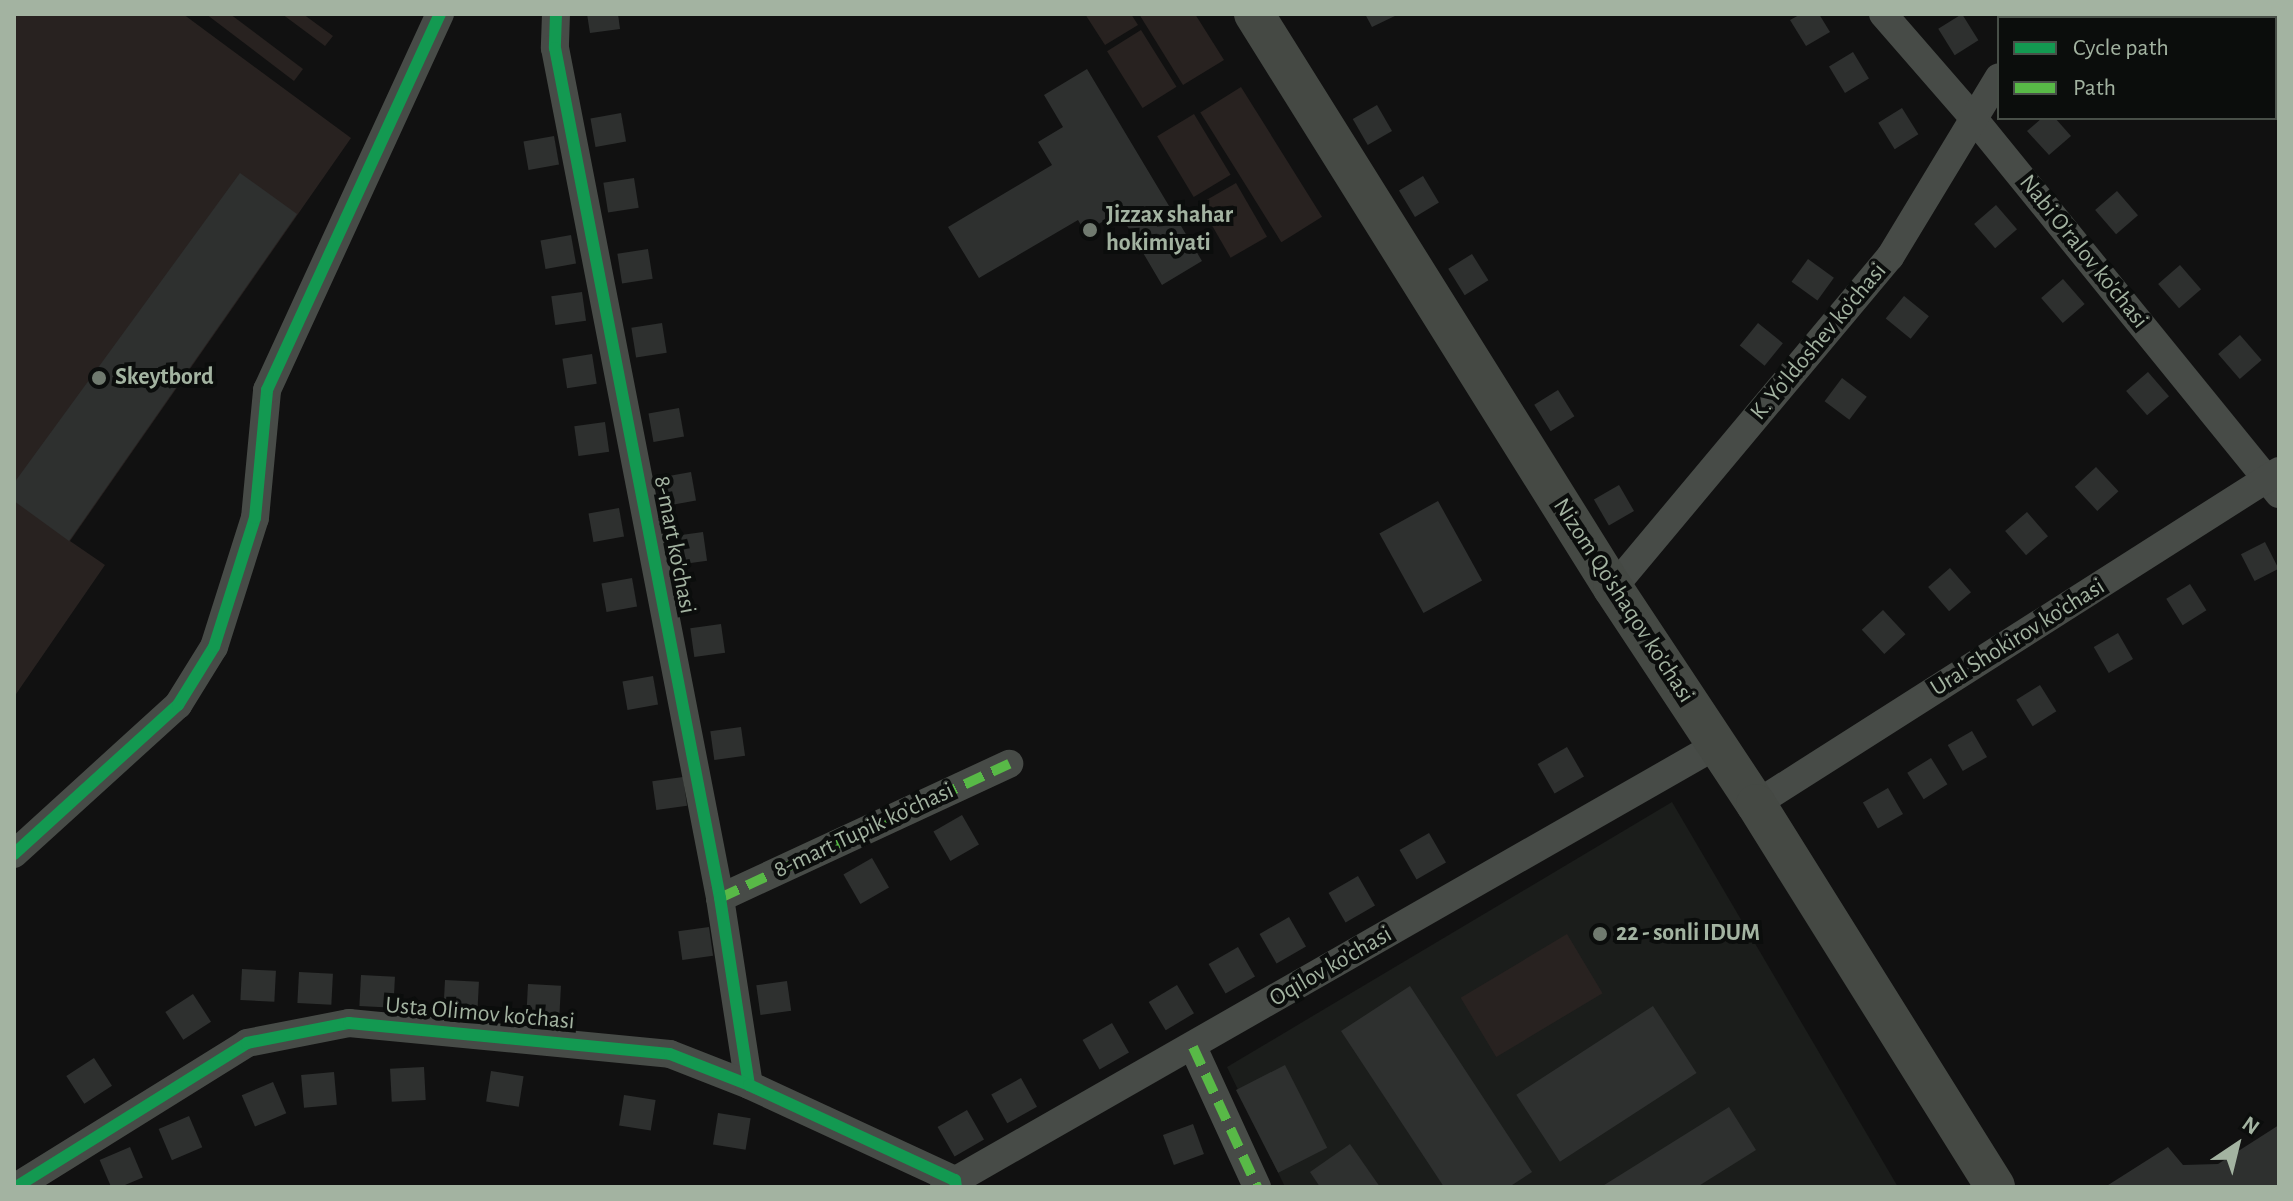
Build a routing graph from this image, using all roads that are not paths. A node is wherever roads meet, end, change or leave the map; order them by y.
1 (440, 14) edge
2 (556, 14) edge
3 (1254, 14) edge
4 (1883, 14) edge
5 (1997, 81) edge
6 (1975, 120) junction
7 (2275, 481) edge
8 (1613, 588) junction
9 (1717, 745) junction
10 (1009, 764) dead end
11 (1756, 804) junction
12 (14, 854) edge
13 (720, 898) junction
14 (1193, 1047) junction
15 (749, 1085) junction
16 (952, 1185) edge
17 (16, 1187) edge
18 (1257, 1187) edge
19 (1995, 1187) edge

1 - 12 street
2 - 13 street, 8-mart ko'chasi
3 - 8 main road, Nizom Qo'shaqov ko'chasi
4 - 6 street, Nabi O'ralov ko'chasi
5 - 6 street, K. Yo'ldoshev ko'chasi
6 - 7 street, Nabi O'ralov ko'chasi
6 - 8 street, K. Yo'ldoshev ko'chasi
7 - 11 street, Ural Shokirov ko'chasi
8 - 9 main road, Nizom Qo'shaqov ko'chasi
9 - 11 main road, Nizom Qo'shaqov ko'chasi
9 - 14 street, Oqilov ko'chasi
10 - 13 street, 8-mart Tupik ko'chasi
11 - 19 main road, Nizom Qo'shaqov ko'chasi
13 - 15 street, 8-mart ko'chasi
14 - 16 street, Oqilov ko'chasi
14 - 18 street
15 - 16 street, Usta Olimov ko'chasi
15 - 17 street, Usta Olimov ko'chasi

